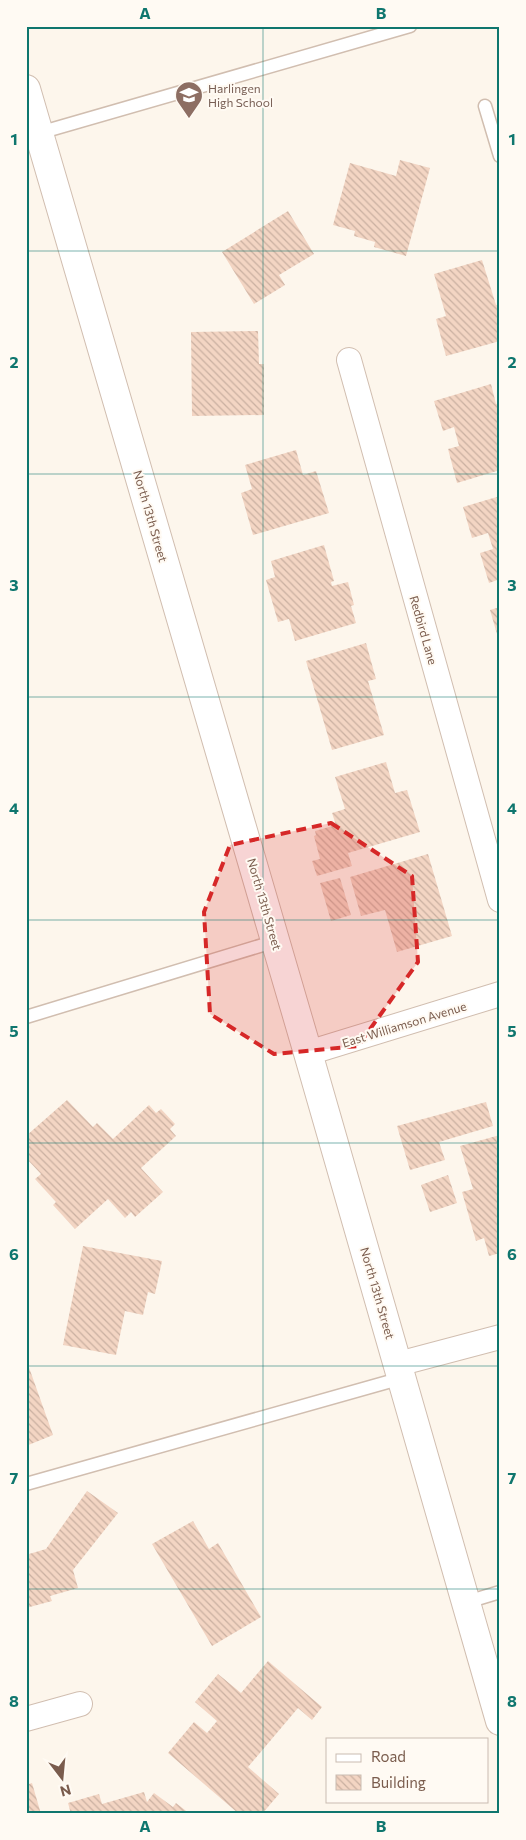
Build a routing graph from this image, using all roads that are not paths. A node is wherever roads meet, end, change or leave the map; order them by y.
1 (410, 26) edge
2 (26, 89) edge
3 (485, 106) dead end
4 (39, 133) junction
5 (500, 156) edge
6 (349, 360) dead end
7 (500, 900) edge
8 (276, 941) junction
9 (500, 994) edge
10 (26, 1017) edge
11 (308, 1053) junction
12 (500, 1337) edge
13 (400, 1371) junction
14 (26, 1484) edge
15 (500, 1592) edge
16 (467, 1602) junction
17 (80, 1704) dead end
18 (26, 1719) edge
19 (500, 1721) edge

1 - 4 lane
2 - 4 street, North 13th Street
3 - 5 lane
4 - 8 street, North 13th Street
6 - 7 street, Redbird Lane
8 - 10 lane
8 - 11 street, North 13th Street
9 - 11 street, East Williamson Avenue
11 - 13 street, North 13th Street
12 - 13 street
13 - 14 lane
13 - 16 street, North 13th Street
15 - 16 lane
16 - 19 street, North 13th Street
17 - 18 street

